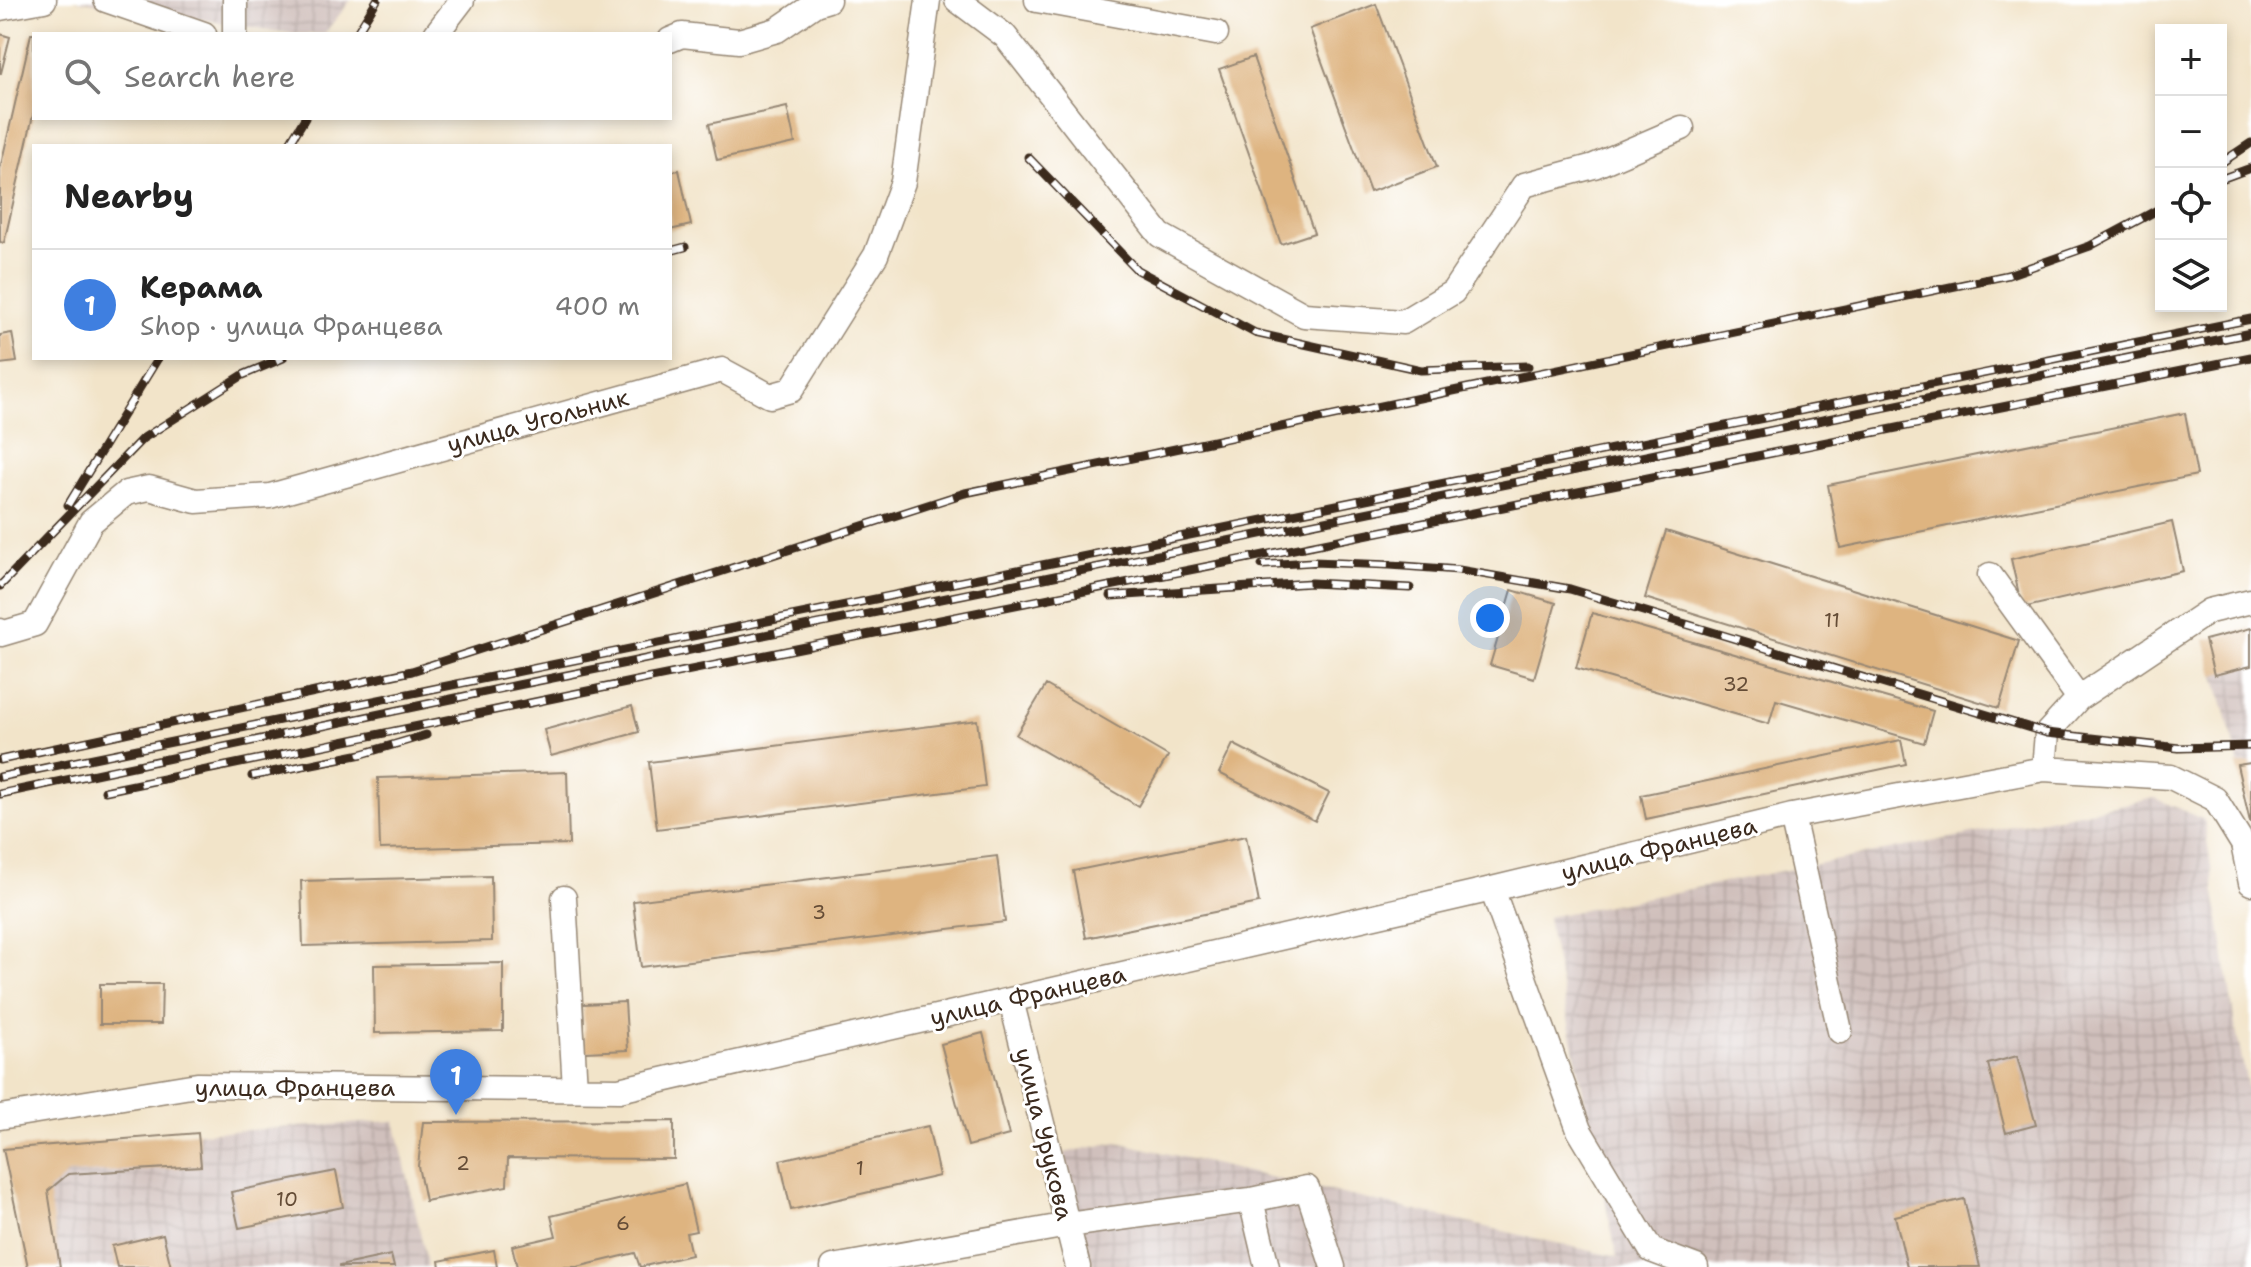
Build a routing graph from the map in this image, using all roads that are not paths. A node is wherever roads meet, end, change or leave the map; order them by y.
1 (44, 0) edge
2 (106, 0) edge
3 (235, 0) edge
4 (462, 0) edge
5 (828, 0) edge
6 (928, 0) edge
7 (957, 0) edge
8 (1037, 0) edge
9 (0, 8) edge
10 (198, 32) edge
11 (235, 32) edge
12 (438, 32) edge
13 (1216, 33) dead end
14 (672, 39) edge
15 (1682, 128) dead end
16 (1990, 575) dead end
17 (2251, 601) edge
18 (0, 631) edge
19 (2079, 698) junction
20 (2044, 769) junction
21 (1792, 816) junction
22 (2251, 883) edge
23 (1492, 889) junction
24 (564, 898) dead end
25 (1011, 1000) junction
26 (1840, 1031) dead end
27 (575, 1089) junction
28 (0, 1117) edge
29 (1251, 1200) junction
30 (1068, 1225) junction
31 (833, 1267) edge
32 (1078, 1267) edge
33 (1267, 1267) edge
34 (1333, 1267) edge
35 (1696, 1267) edge

1 - 9 street
2 - 10 street
3 - 11 street
4 - 12 street
5 - 14 street
6 - 18 street, улица Угольник
7 - 15 street
8 - 13 street
16 - 19 street
17 - 19 street
19 - 20 street
20 - 21 street, улица Францева
20 - 22 street, улица Францева
21 - 23 street, улица Францева
21 - 26 street
23 - 25 street, улица Францева
23 - 35 street
24 - 27 street
25 - 27 street, улица Францева
25 - 30 street, улица Урукова
27 - 28 street, улица Францева
29 - 30 street
29 - 33 street
29 - 34 street
30 - 31 street
30 - 32 street, улица Урукова

